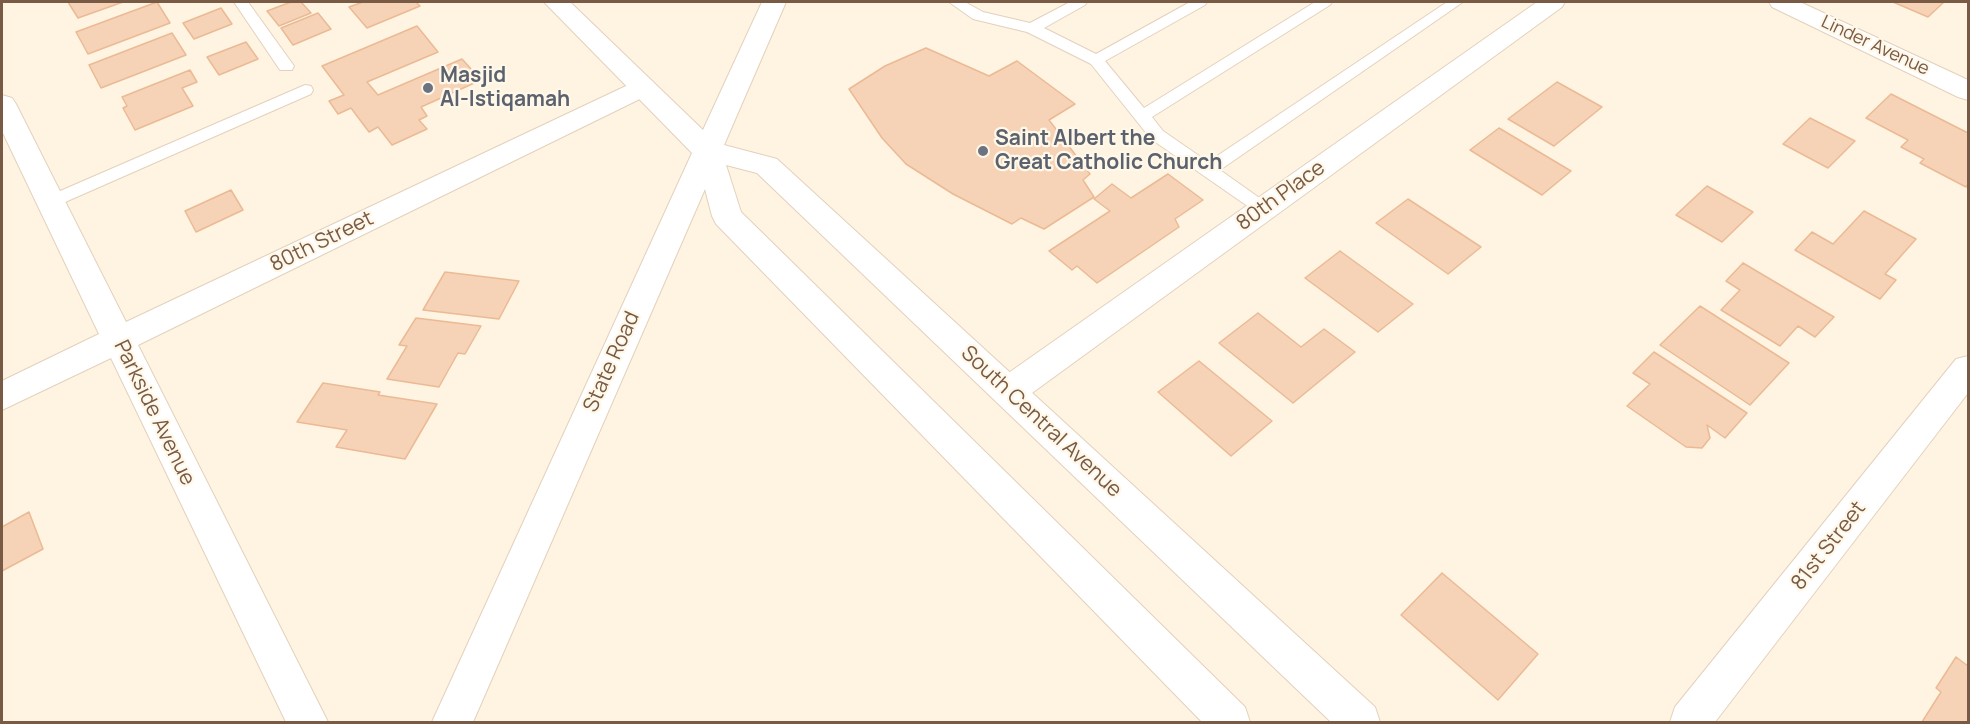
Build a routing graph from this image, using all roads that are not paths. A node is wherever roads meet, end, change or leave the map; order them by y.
1 (240, 2) edge
2 (556, 2) edge
3 (774, 2) edge
4 (956, 2) edge
5 (1080, 2) edge
6 (1200, 2) edge
7 (1325, 2) edge
8 (1456, 2) edge
9 (1553, 2) edge
10 (1781, 2) edge
11 (1032, 28) junction
12 (1096, 60) junction
13 (286, 66) dead end
14 (643, 87) junction
15 (305, 90) dead end
16 (1968, 91) edge
17 (2, 104) edge
18 (1142, 116) junction
19 (706, 150) junction
20 (1208, 170) junction
21 (50, 202) junction
22 (1262, 208) junction
23 (118, 341) junction
24 (1968, 369) edge
25 (1009, 391) junction
26 (2, 396) edge
27 (307, 723) edge
28 (452, 723) edge
29 (1230, 723) edge
30 (1360, 723) edge
31 (1689, 723) edge

1 - 13 lane
2 - 14 street
3 - 19 street, State Road
4 - 11 lane
5 - 11 lane
6 - 12 lane
7 - 18 lane
8 - 20 lane
9 - 22 street, 80th Place
10 - 16 street, Linder Avenue
11 - 12 lane
12 - 18 lane
14 - 19 street
14 - 23 street, 80th Street
15 - 21 lane
17 - 21 street, Parkside Avenue
18 - 20 lane
19 - 25 street, South Central Avenue
19 - 28 street, State Road
19 - 29 street
20 - 22 lane
21 - 23 street, Parkside Avenue
22 - 25 street, 80th Place
23 - 26 street, 80th Street
23 - 27 street, Parkside Avenue
24 - 31 street, 81st Street
25 - 30 street, South Central Avenue

